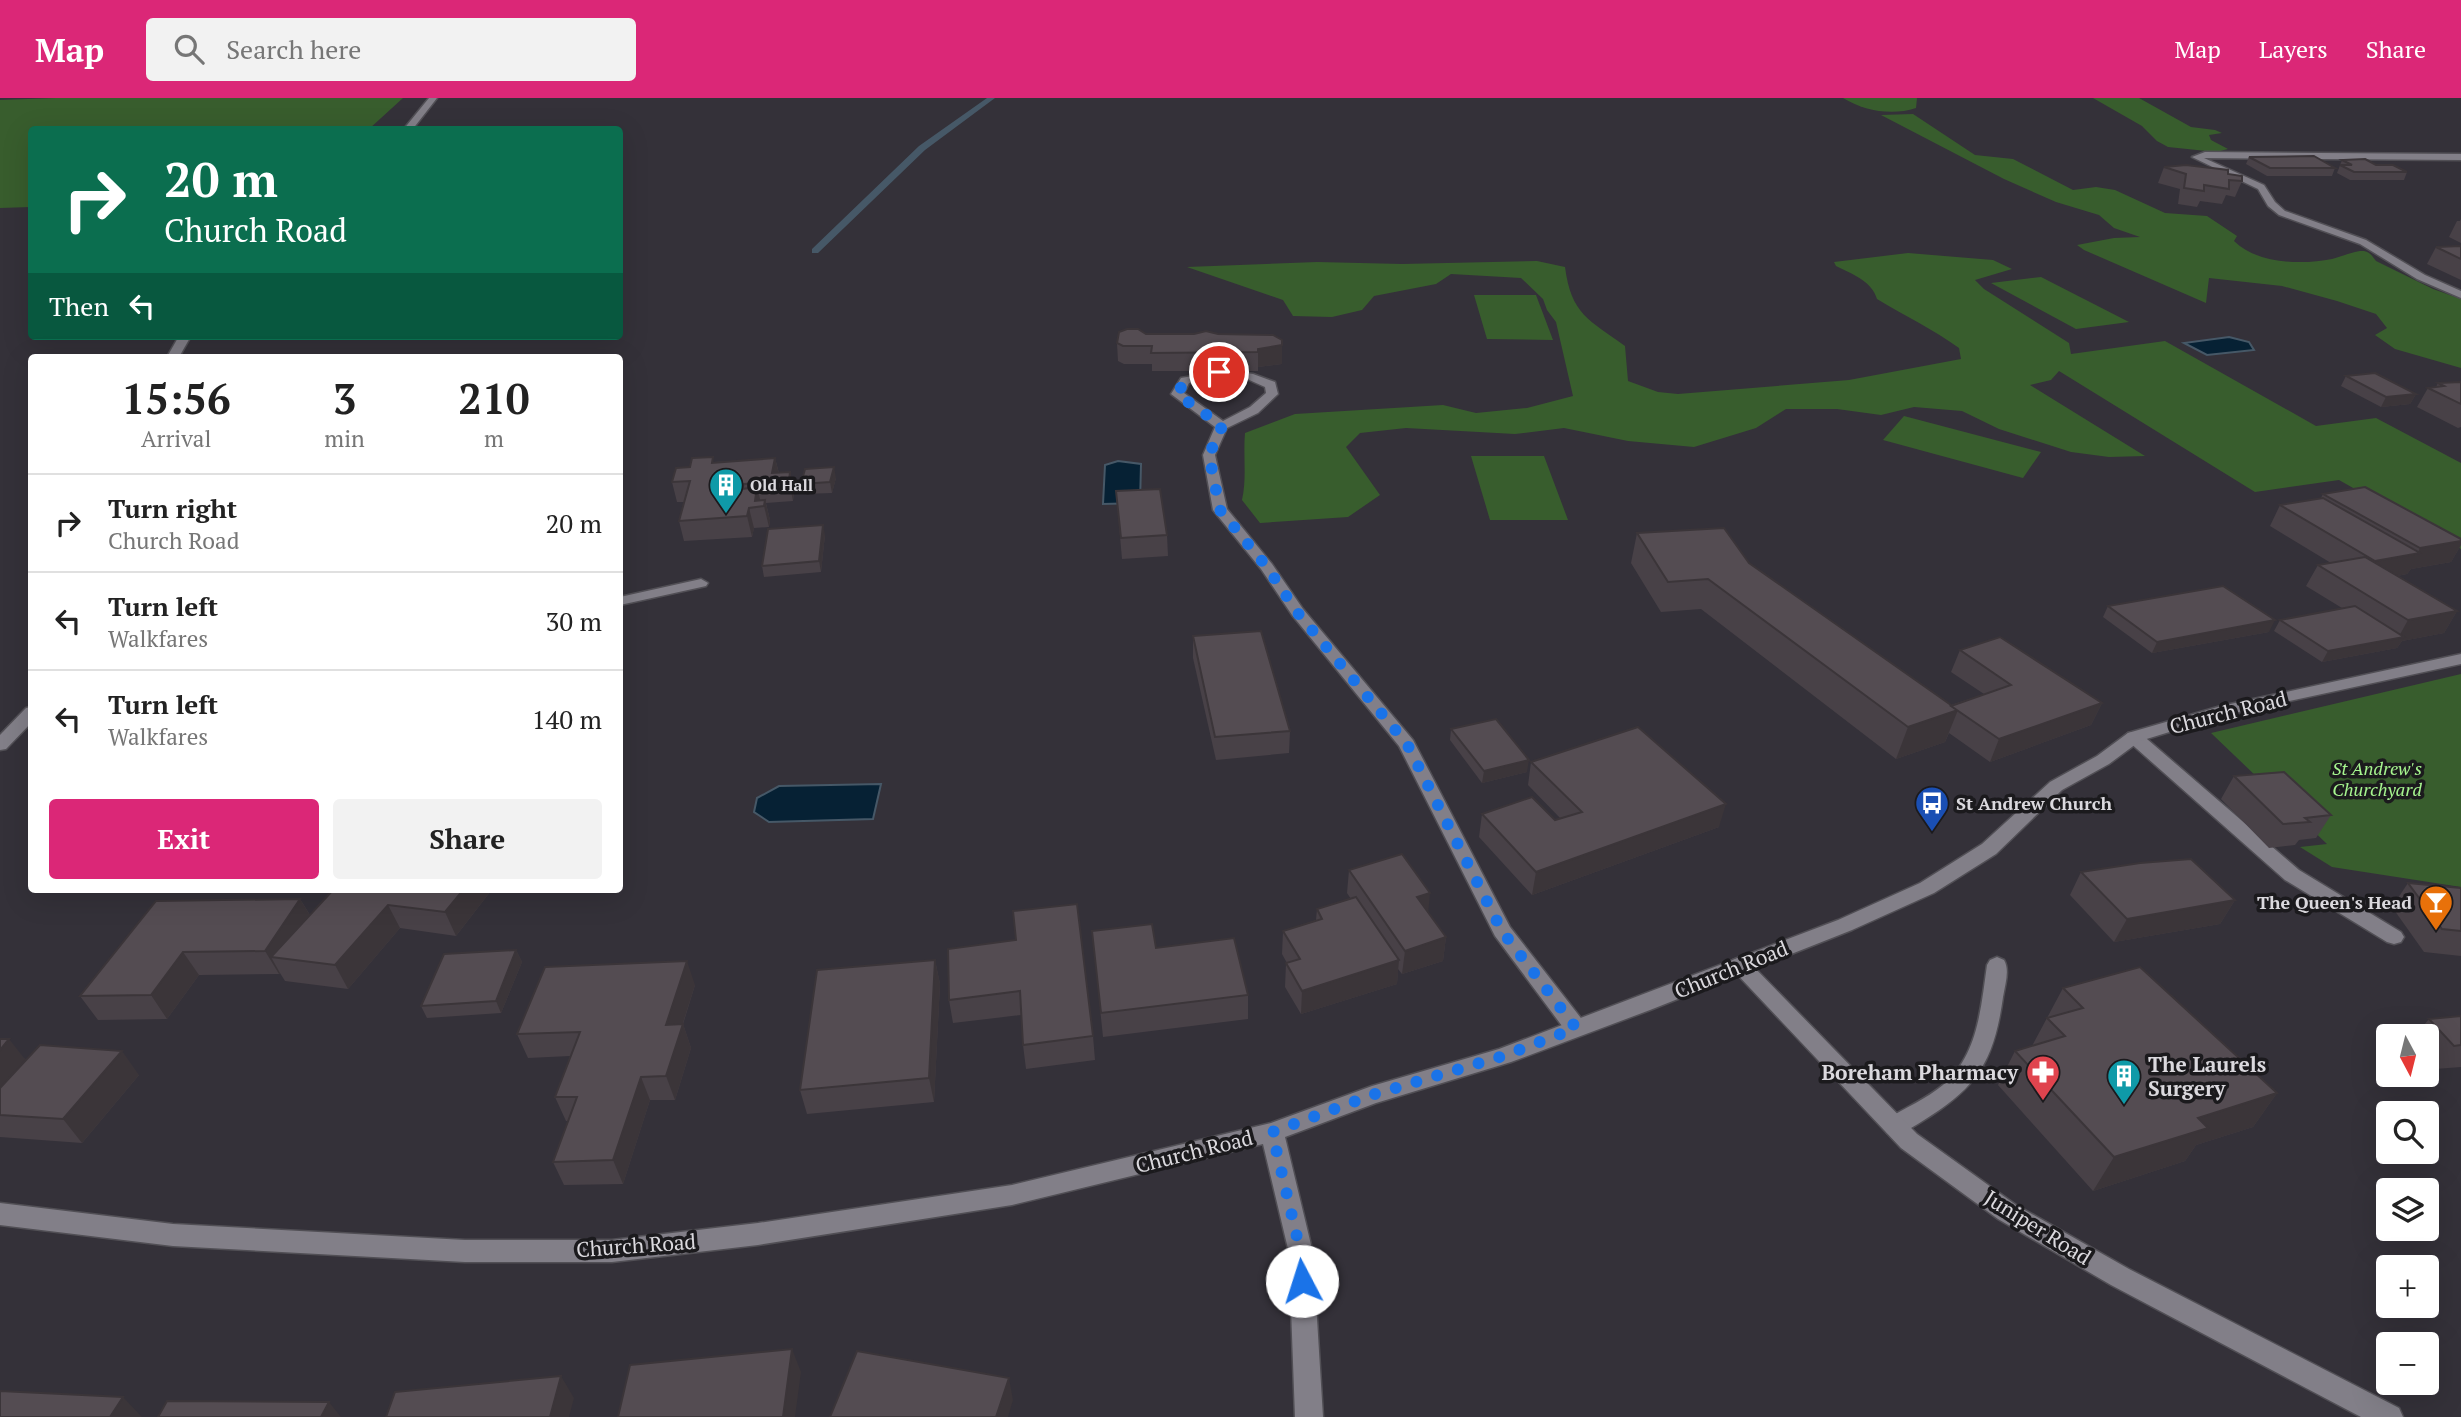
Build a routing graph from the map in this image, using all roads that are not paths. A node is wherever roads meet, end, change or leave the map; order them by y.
1 (433, 98) edge
2 (410, 126) edge
3 (2461, 157) edge
4 (2461, 295) edge
5 (1222, 426) junction
6 (701, 583) dead end
7 (623, 600) edge
8 (2461, 659) edge
9 (28, 716) edge
10 (2134, 737) junction
11 (0, 745) edge
12 (2394, 937) dead end
13 (1740, 965) junction
14 (1997, 965) dead end
15 (1576, 1028) junction
16 (1895, 1126) junction
17 (1272, 1132) junction
18 (0, 1214) edge
19 (1309, 1417) edge
20 (2389, 1417) edge

1 - 2 street
3 - 4 street
5 - 5 street
5 - 15 street
6 - 7 street
8 - 10 street, Church Road
9 - 11 street
10 - 12 street
10 - 13 street, Church Road
13 - 15 street, Church Road
13 - 16 street, Juniper Road
14 - 16 street
15 - 17 street, Church Road
16 - 20 street, Juniper Road
17 - 18 street, Church Road
17 - 19 street

